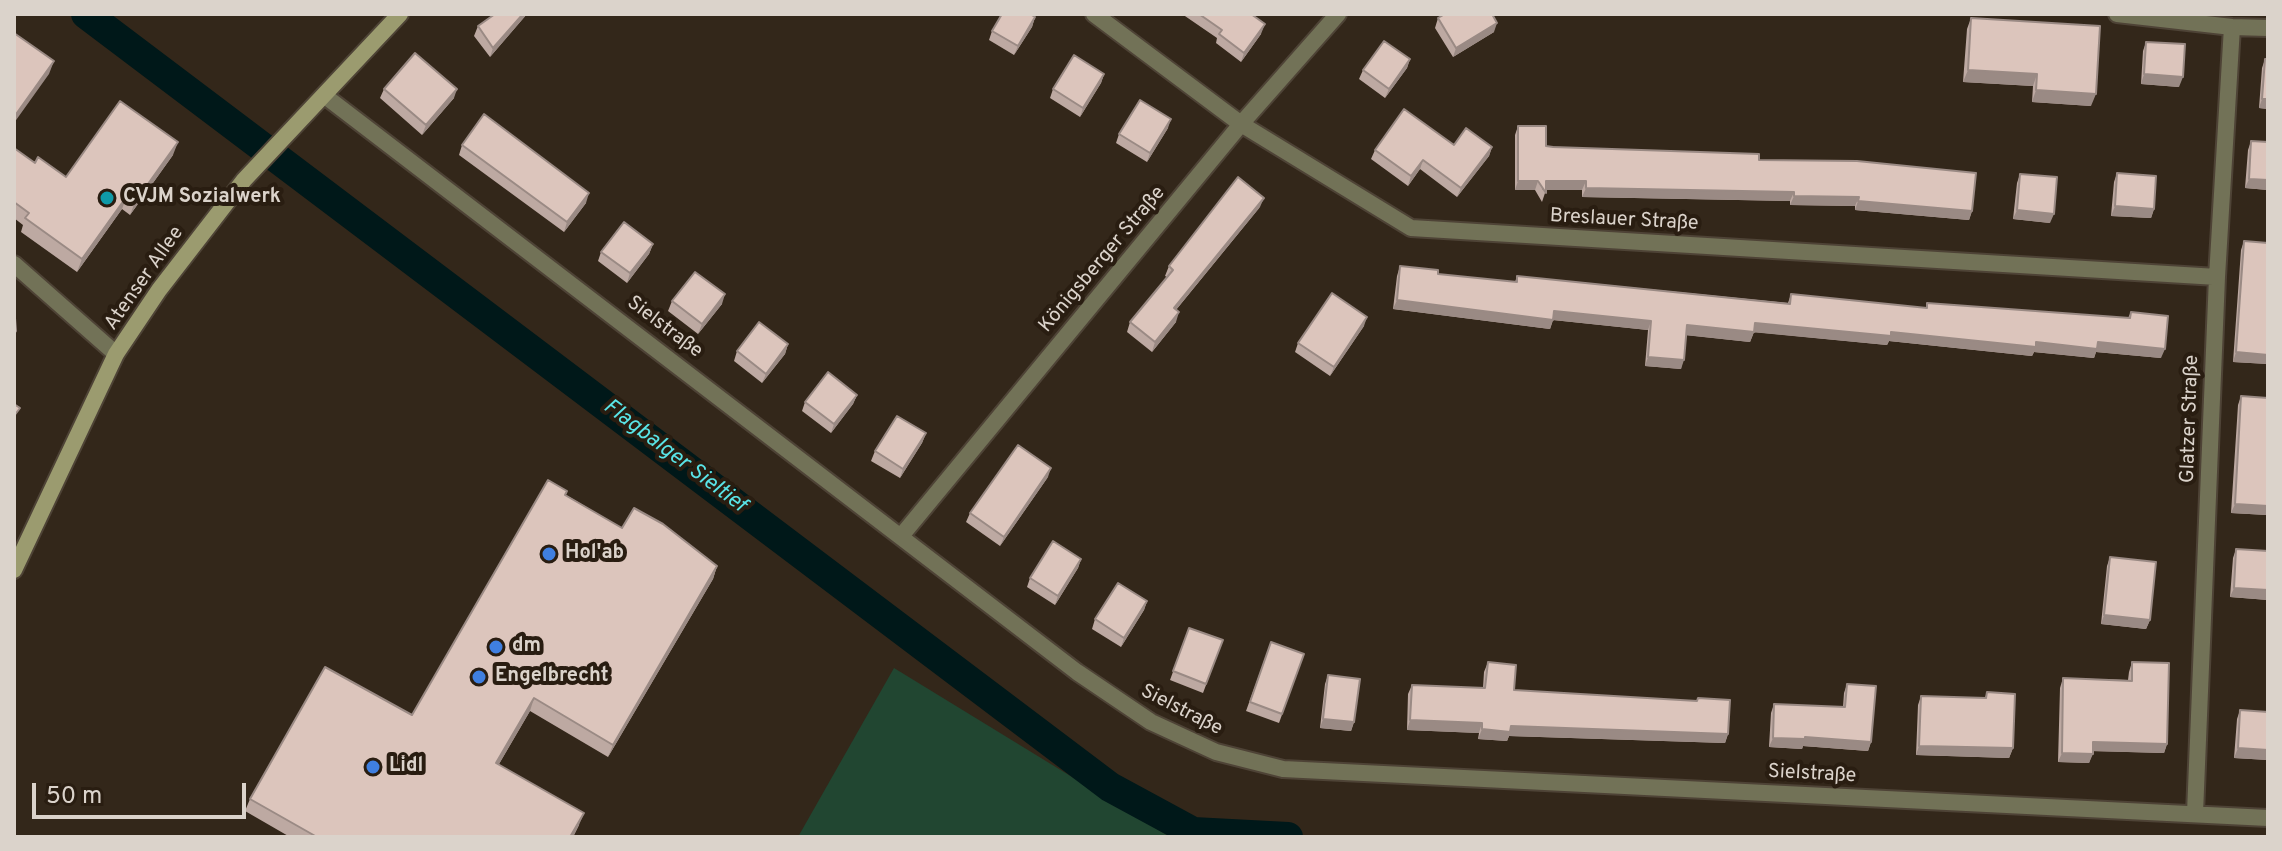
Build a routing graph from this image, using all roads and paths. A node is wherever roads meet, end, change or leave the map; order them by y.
1 (400, 14) edge
2 (1094, 14) edge
3 (1338, 14) edge
4 (2117, 14) edge
5 (2232, 27) junction
6 (2268, 28) edge
7 (325, 96) junction
8 (1241, 124) junction
9 (14, 264) edge
10 (2217, 277) junction
11 (116, 354) junction
12 (902, 535) junction
13 (14, 570) edge
14 (2195, 813) junction
15 (2268, 818) edge

1 - 7 street, Atenser Allee
2 - 8 street, Breslauer Straße
3 - 8 street, Königsberger Straße
4 - 5 street
5 - 6 street
5 - 10 street, Glatzer Straße
7 - 11 street, Atenser Allee
7 - 12 street, Sielstraße
8 - 10 street, Breslauer Straße
8 - 12 street, Königsberger Straße
9 - 11 street
10 - 14 street, Glatzer Straße
11 - 13 street, Atenser Allee
12 - 14 street, Sielstraße
14 - 15 street, Sielstraße

